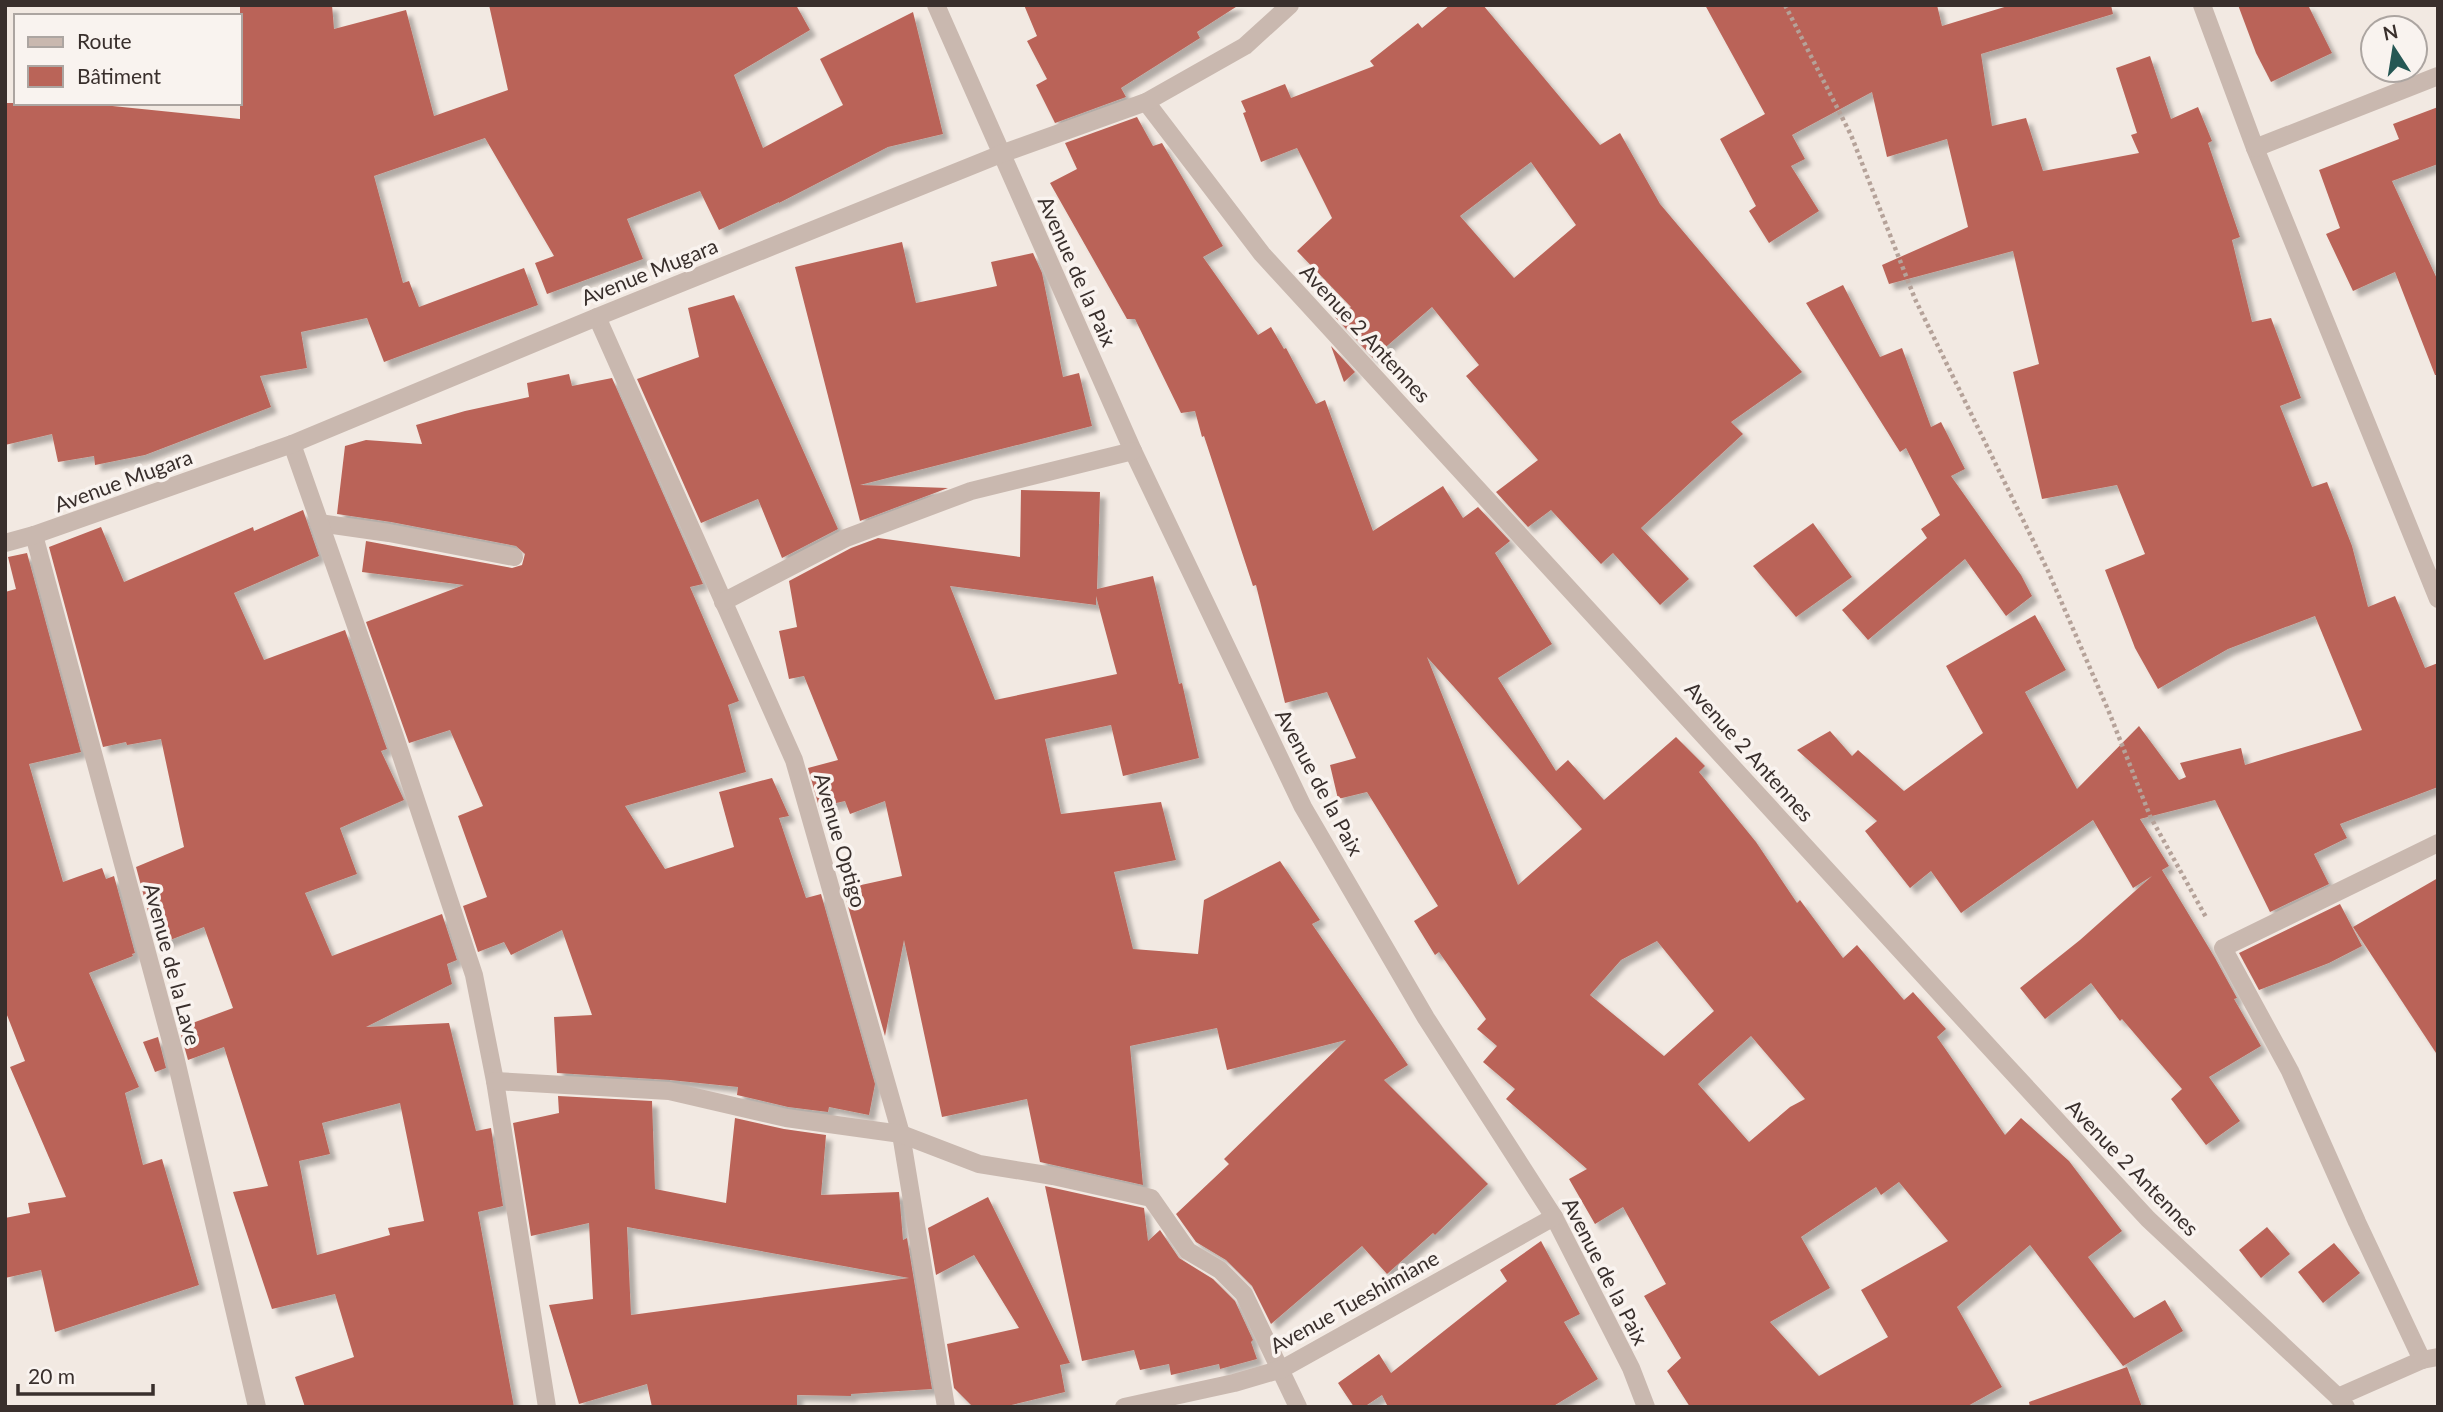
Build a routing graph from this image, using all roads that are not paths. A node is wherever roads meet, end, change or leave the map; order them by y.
1 (936, 5) edge
2 (1290, 5) edge
3 (2202, 5) edge
4 (2438, 76) edge
5 (1146, 102) junction
6 (2255, 148) junction
7 (1001, 154) junction
8 (597, 317) junction
9 (292, 444) junction
10 (1133, 451) junction
11 (319, 523) junction
12 (34, 535) junction
13 (5, 543) edge
14 (514, 557) dead end
15 (2438, 599) edge
16 (723, 602) junction
17 (2438, 843) edge
18 (495, 1080) junction
19 (901, 1134) junction
20 (1554, 1217) junction
21 (2430, 1358) edge
22 (1282, 1368) junction
23 (2342, 1402) edge
24 (257, 1407) edge
25 (547, 1407) edge
26 (946, 1407) edge
27 (1124, 1407) edge
28 (1298, 1407) edge
29 (1646, 1407) edge

1 - 7 street, Avenue de la Paix
2 - 5 street, Avenue Mugara
3 - 6 street
4 - 6 street
5 - 7 street, Avenue Mugara
5 - 23 street, Avenue 2 Antennes
6 - 15 street
7 - 8 street, Avenue Mugara
7 - 10 street, Avenue de la Paix
8 - 9 street, Avenue Mugara
8 - 16 street, Avenue Optigo
9 - 11 street
9 - 12 street, Avenue Mugara
10 - 16 street
10 - 20 street, Avenue de la Paix
11 - 14 street
11 - 18 street
12 - 13 street, Avenue Mugara
12 - 24 street, Avenue de la Lave
16 - 19 street, Avenue Optigo
17 - 21 street
18 - 19 street
18 - 25 street
19 - 22 street
19 - 26 street, Avenue Optigo
20 - 22 street, Avenue Tueshimiane
20 - 29 street, Avenue de la Paix
21 - 23 street
22 - 27 street, Avenue Tueshimiane
22 - 28 street

